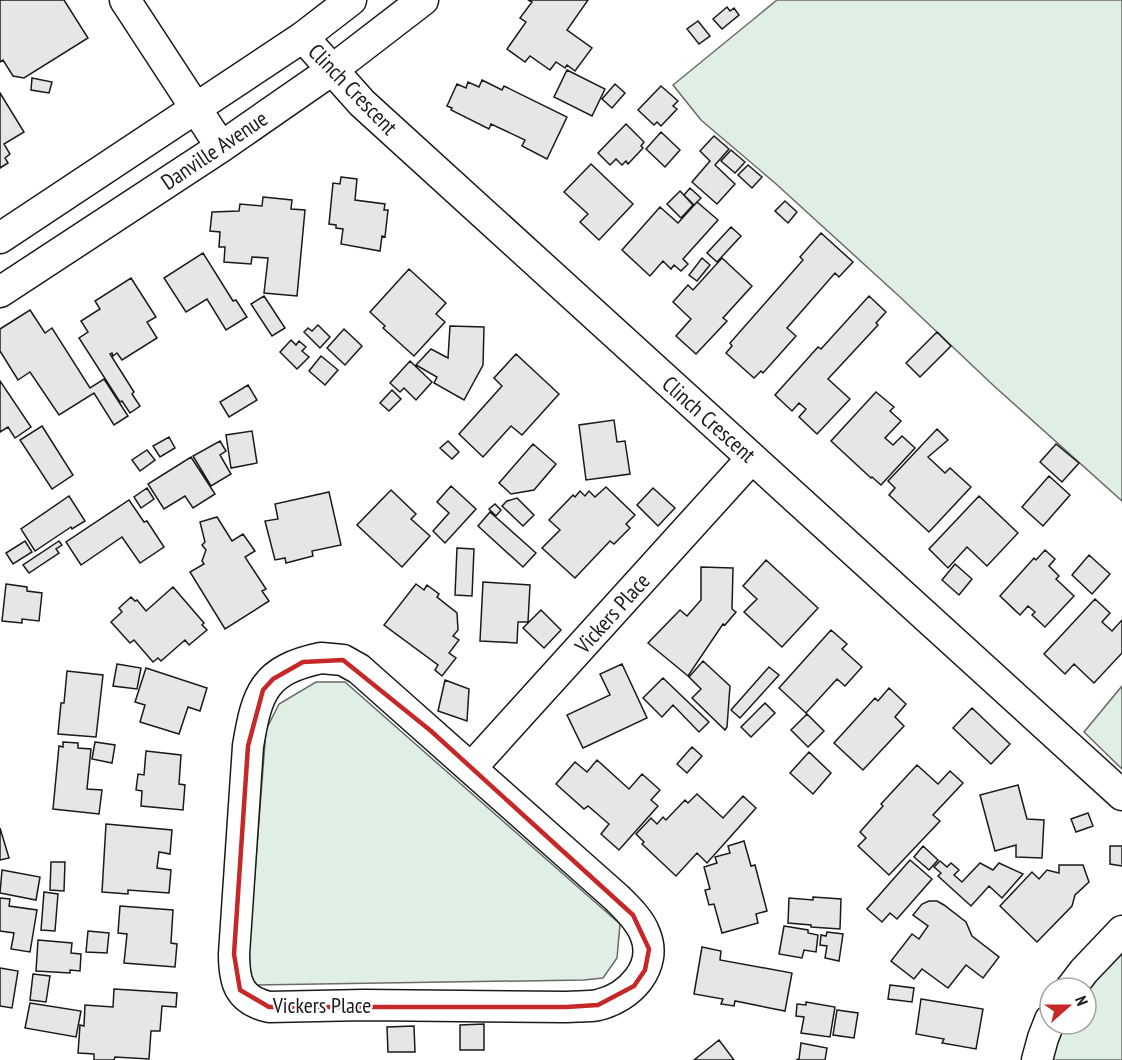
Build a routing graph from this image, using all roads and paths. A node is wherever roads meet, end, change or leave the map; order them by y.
1 (126, 0) edge
2 (351, 0) edge
3 (423, 0) edge
4 (303, 37) junction
5 (332, 70) junction
6 (196, 109) junction
7 (221, 147) junction
8 (0, 238) edge
9 (0, 292) edge
10 (752, 458) junction
11 (472, 767) junction
12 (1122, 795) edge
13 (1122, 931) edge
14 (1080, 976) edge
15 (1043, 1036) edge
16 (1037, 1060) edge

1 - 6 street
2 - 4 street, Danville Avenue
3 - 5 street, Danville Avenue
4 - 5 street, Clinch Crescent
4 - 6 street, Danville Avenue
5 - 7 street, Danville Avenue
5 - 10 street, Clinch Crescent
6 - 7 street
6 - 8 street, Danville Avenue
7 - 9 street, Danville Avenue
10 - 11 street, Vickers Place
10 - 12 street, Clinch Crescent
11 - 11 street, Vickers Place
13 - 14 street
15 - 16 street

